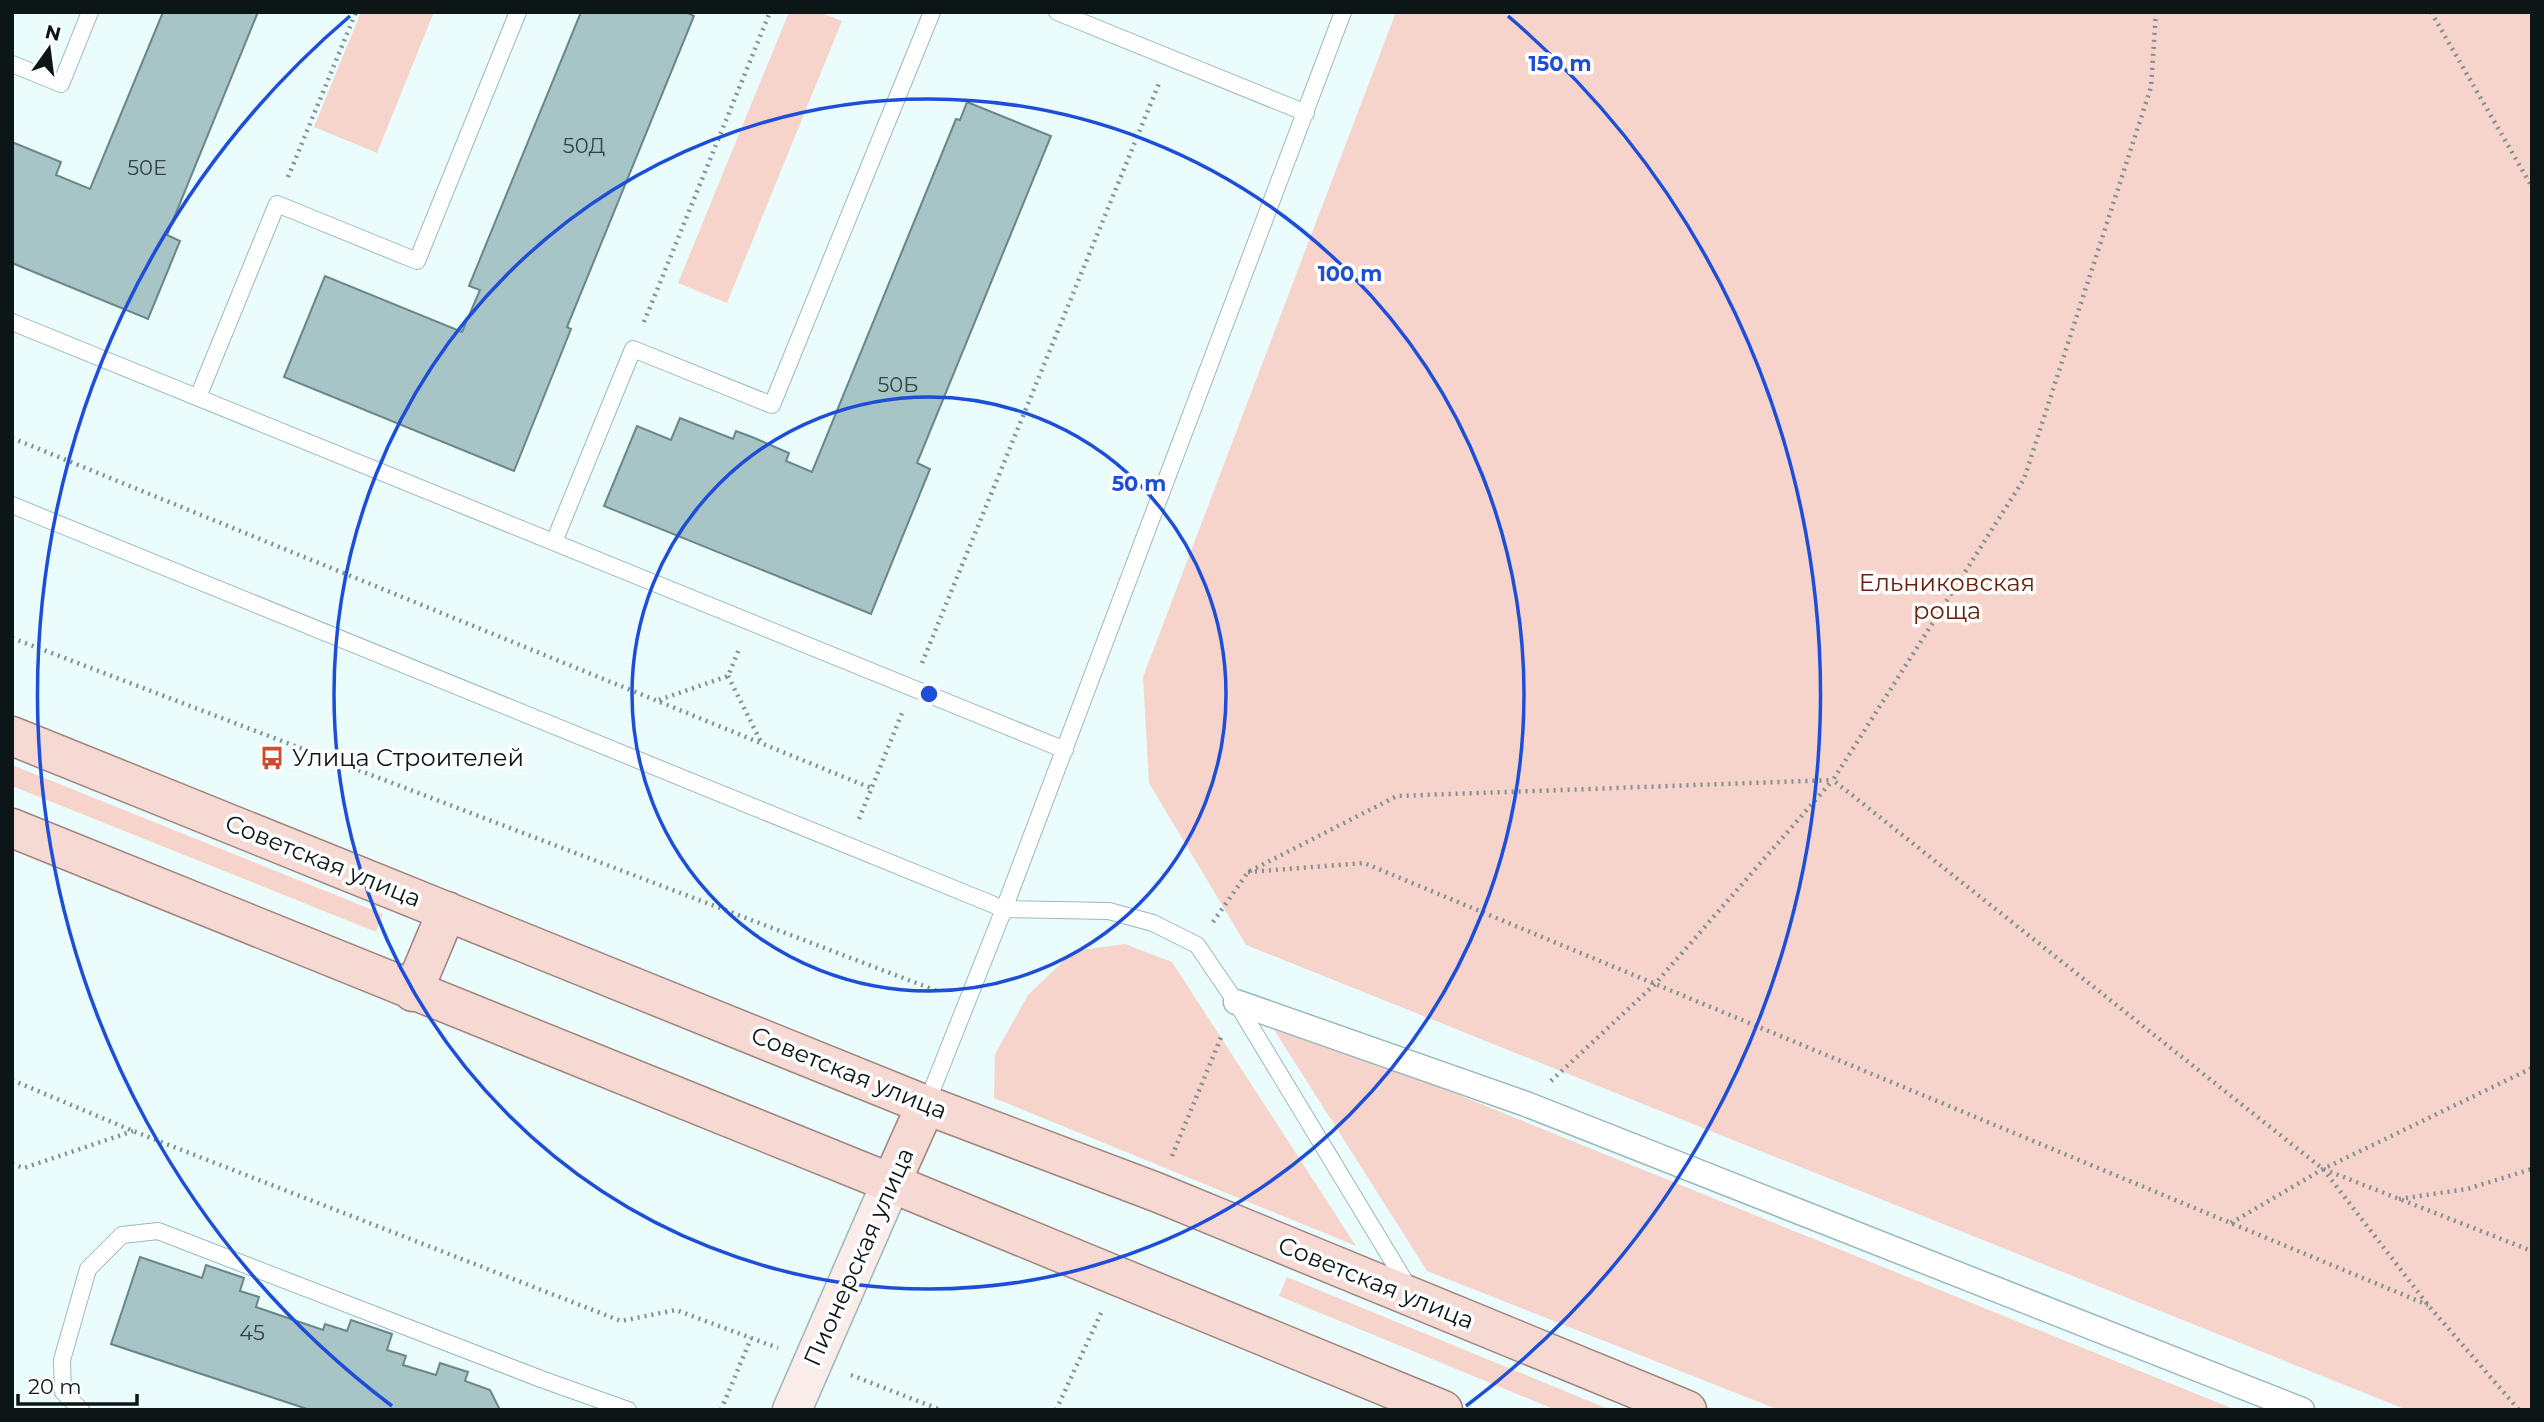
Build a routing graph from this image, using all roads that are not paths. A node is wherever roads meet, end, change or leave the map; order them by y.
1 (90, 12) edge
2 (518, 12) edge
3 (932, 12) edge
4 (1057, 12) edge
5 (1343, 12) edge
6 (12, 64) edge
7 (1306, 113) junction
8 (12, 322) edge
9 (198, 397) junction
10 (12, 505) edge
11 (554, 542) junction
12 (12, 736) edge
13 (1065, 750) junction
14 (12, 828) edge
15 (1004, 909) junction
16 (447, 911) junction
17 (413, 992) junction
18 (1236, 1002) junction
19 (926, 1105) junction
20 (891, 1183) junction
21 (1415, 1300) junction
22 (80, 1410) edge
23 (628, 1410) edge
24 (792, 1410) edge
25 (1443, 1410) edge
26 (1686, 1410) edge
27 (2302, 1410) edge

1 - 6 lane
2 - 9 lane
3 - 11 lane
4 - 7 lane
5 - 7 lane
7 - 13 lane
8 - 9 lane
9 - 11 lane
10 - 15 lane
11 - 13 lane
12 - 16 main road, Советская улица
13 - 15 lane
14 - 17 main road
15 - 18 lane
15 - 19 lane
16 - 17 main road
16 - 19 main road, Советская улица
17 - 20 main road
18 - 21 lane
18 - 27 street
19 - 20 main road, Пионерская улица
19 - 21 main road, Советская улица
20 - 24 main road, Пионерская улица
20 - 25 main road
21 - 26 main road, Советская улица
22 - 23 lane

